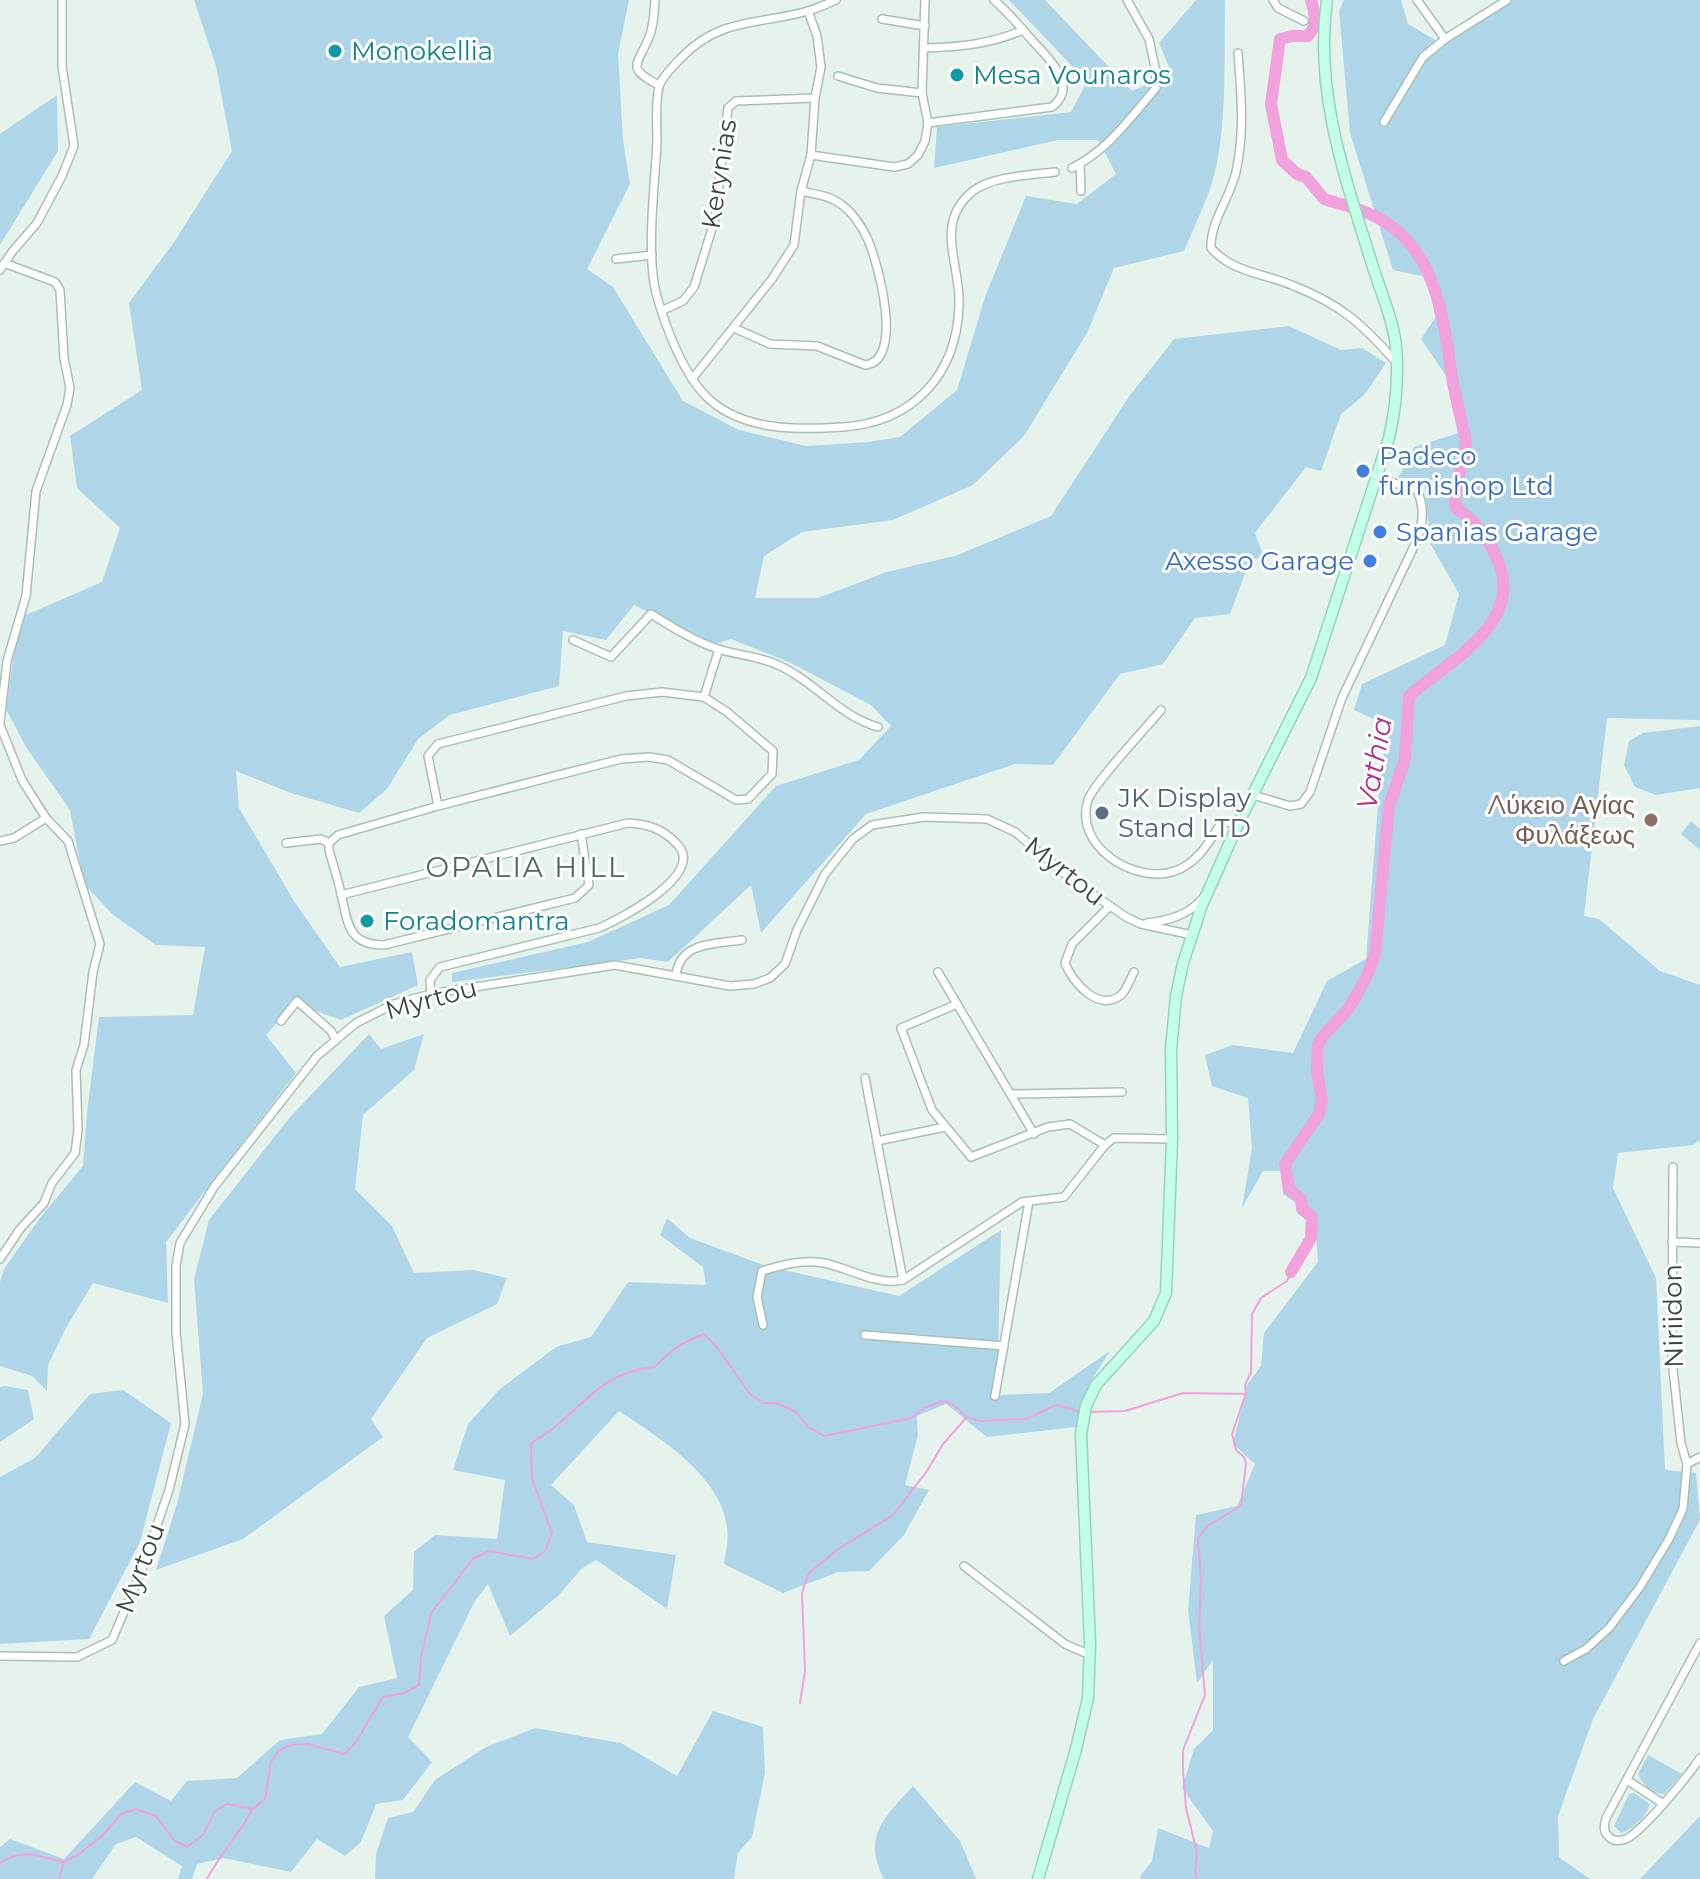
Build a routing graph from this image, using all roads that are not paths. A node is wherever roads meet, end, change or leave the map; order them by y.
1 (62, 0) edge
2 (655, 0) edge
3 (836, 0) edge
4 (925, 0) edge
5 (994, 0) edge
6 (1127, 0) edge
7 (1273, 0) edge
8 (1327, 0) edge
9 (1417, 0) edge
10 (1507, 0) edge
11 (808, 11) junction
12 (882, 19) dead end
13 (1304, 21) dead end
14 (925, 26) junction
15 (1023, 30) junction
16 (1445, 39) junction
17 (925, 48) junction
18 (1238, 53) dead end
19 (838, 76) dead end
20 (659, 85) junction
21 (922, 93) junction
22 (815, 98) junction
23 (1384, 122) dead end
24 (928, 123) junction
25 (811, 155) junction
26 (1055, 172) dead end
27 (801, 191) junction
28 (1081, 191) dead end
29 (652, 255) junction
30 (616, 259) dead end
31 (2, 267) edge
32 (663, 310) junction
33 (734, 328) junction
34 (1396, 362) junction
35 (692, 379) junction
36 (1377, 478) junction
37 (573, 640) dead end
38 (719, 649) junction
39 (704, 697) junction
40 (1161, 710) dead end
41 (0, 724) edge
42 (878, 727) dead end
43 (1253, 795) junction
44 (438, 806) junction
45 (46, 818) junction
46 (1239, 822) junction
47 (581, 834) junction
48 (0, 841) edge
49 (286, 843) dead end
50 (329, 843) junction
51 (1208, 892) junction
52 (341, 895) junction
53 (1109, 907) junction
54 (1141, 924) junction
55 (1192, 935) junction
56 (742, 940) dead end
57 (938, 972) dead end
58 (1134, 972) dead end
59 (676, 976) junction
60 (431, 994) junction
61 (957, 1004) junction
62 (281, 1021) dead end
63 (336, 1040) junction
64 (865, 1078) dead end
65 (1122, 1092) dead end
66 (1011, 1094) junction
67 (945, 1127) junction
68 (1034, 1134) junction
69 (1172, 1139) junction
70 (877, 1141) junction
71 (1105, 1145) junction
72 (1673, 1167) dead end
73 (1029, 1201) junction
74 (1672, 1242) junction
75 (1700, 1243) edge
76 (0, 1259) edge
77 (903, 1280) junction
78 (763, 1325) dead end
79 (865, 1335) dead end
80 (1004, 1346) junction
81 (995, 1396) dead end
82 (1700, 1457) edge
83 (1687, 1464) junction
84 (964, 1566) dead end
85 (1700, 1643) edge
86 (1090, 1655) junction
87 (0, 1656) edge
88 (1564, 1661) dead end
89 (1700, 1758) edge
90 (1627, 1780) junction
91 (1662, 1803) junction
92 (1038, 1879) edge

1 - 31 street
2 - 20 street
3 - 11 street
4 - 14 street
5 - 15 street
6 - 28 street
7 - 13 street
8 - 34 street
9 - 16 street
10 - 16 street
11 - 20 street
11 - 22 street
12 - 14 street
14 - 17 street
15 - 17 street
15 - 24 street
16 - 23 street
17 - 21 street
18 - 34 street
19 - 21 street
20 - 29 street
21 - 24 street
22 - 25 street
22 - 32 street, Kerynias
24 - 25 street
25 - 27 street
26 - 35 street
27 - 33 street
27 - 33 street
29 - 30 street
29 - 32 street
31 - 41 street
32 - 35 street
33 - 35 street
34 - 36 street
36 - 43 street
36 - 43 street
37 - 38 street
38 - 39 street
38 - 42 street
39 - 44 street
39 - 44 street
40 - 46 street
41 - 45 street
43 - 46 street
44 - 50 street
45 - 48 street
45 - 76 street
46 - 51 street
47 - 52 street
47 - 52 street
47 - 60 street
49 - 50 street
50 - 52 street
51 - 54 street
51 - 55 street
53 - 54 street, Myrtou
53 - 58 street
53 - 59 street, Myrtou
54 - 55 street, Myrtou
55 - 69 street
56 - 59 street
57 - 61 street
59 - 60 street, Myrtou
60 - 63 street, Myrtou
61 - 66 street
61 - 67 street
62 - 63 street
63 - 87 street, Myrtou
64 - 70 street
65 - 66 street
66 - 68 street
67 - 68 street
67 - 70 street
68 - 71 street
69 - 71 street
69 - 86 street
70 - 77 street
71 - 73 street
72 - 74 street, Niriidon
73 - 77 street
73 - 80 street
74 - 75 street
74 - 83 street, Niriidon
77 - 78 street
79 - 80 street
80 - 81 street
82 - 83 street
83 - 88 street, Niriidon
84 - 86 street
85 - 90 street
86 - 92 street
89 - 91 street
90 - 91 street
90 - 91 street

